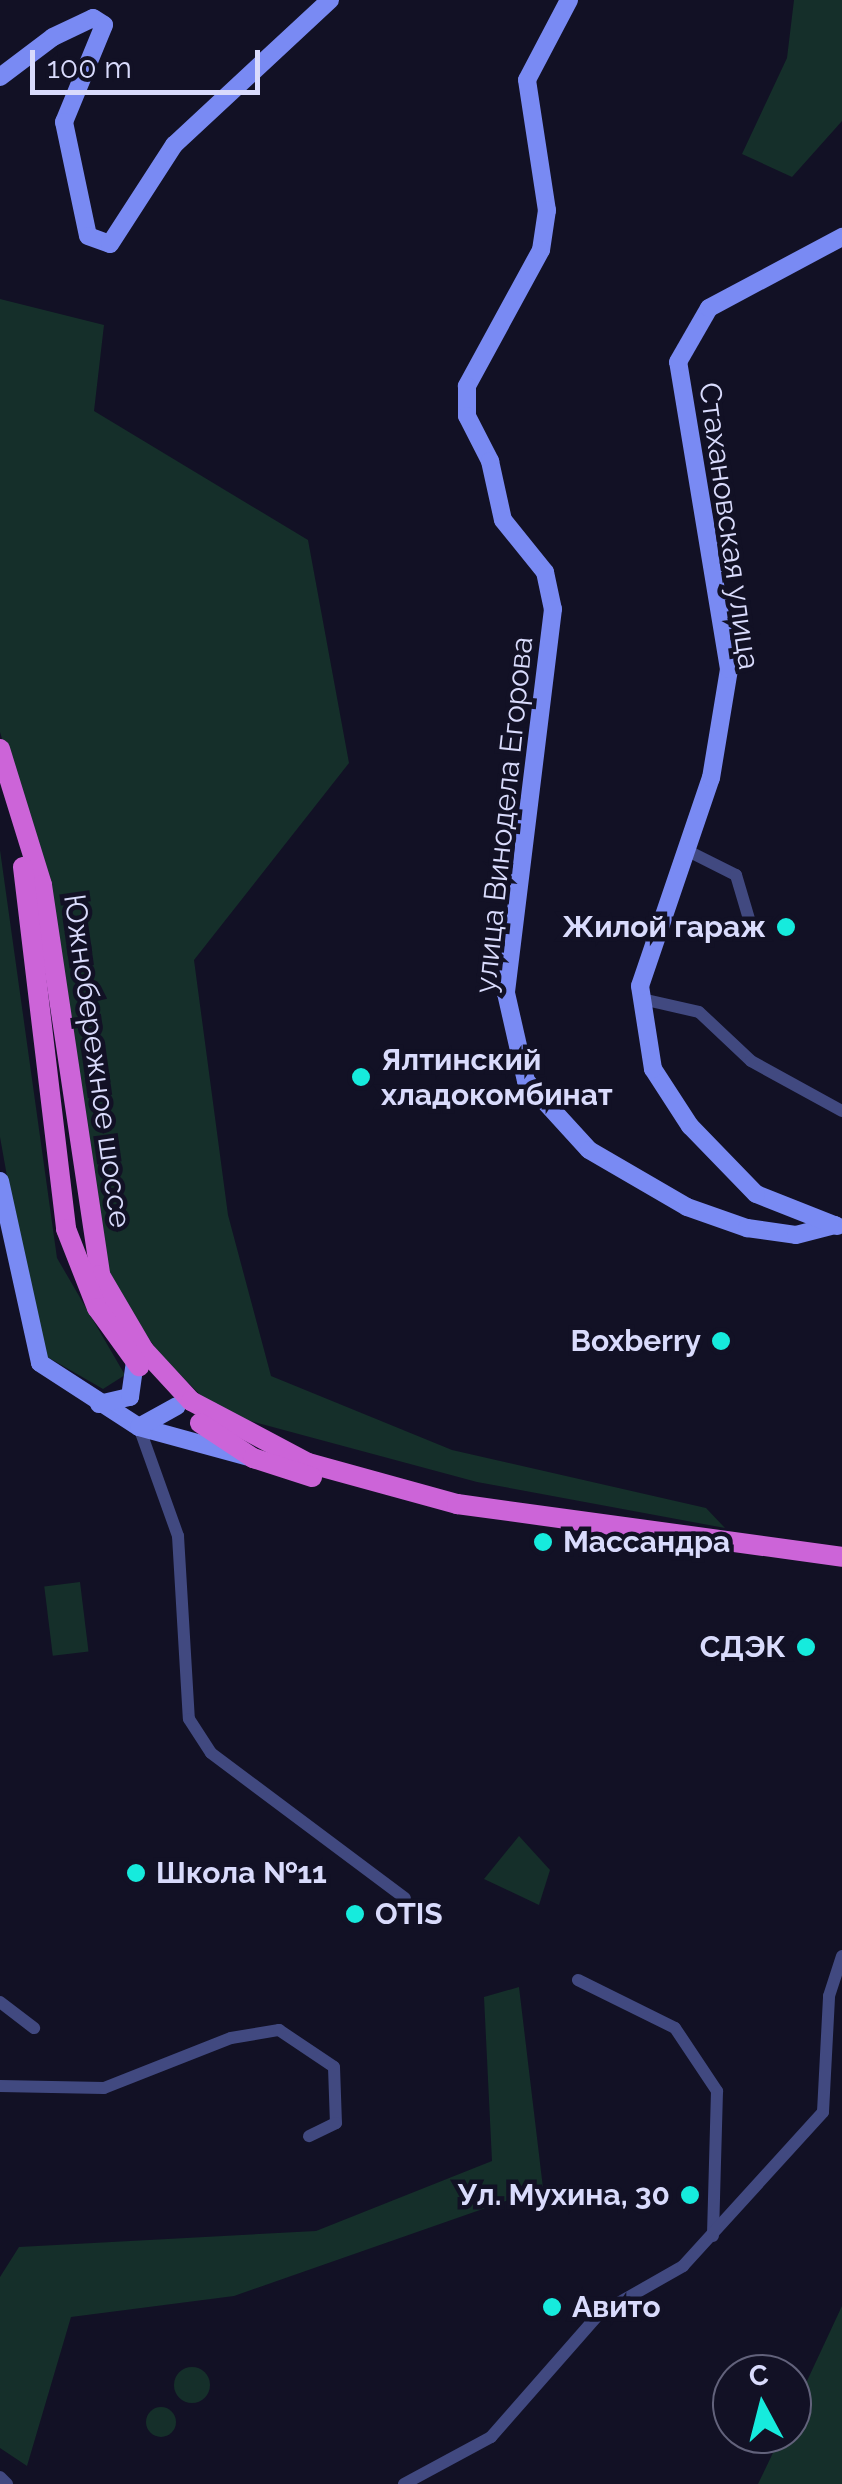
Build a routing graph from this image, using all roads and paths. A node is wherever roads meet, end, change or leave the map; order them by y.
1 (330, 0) edge
2 (569, 0) edge
3 (0, 77) edge
4 (842, 237) edge
5 (0, 748) edge
6 (0, 789) edge
7 (686, 850) junction
8 (752, 929) dead end
9 (642, 999) junction
10 (842, 1110) edge
11 (0, 1180) edge
12 (838, 1227) edge
13 (135, 1362) junction
14 (99, 1404) junction
15 (184, 1404) junction
16 (139, 1428) junction
17 (253, 1458) junction
18 (842, 1556) edge
19 (842, 1569) edge
20 (405, 1898) dead end
21 (842, 1956) edge
22 (578, 1980) dead end
23 (0, 2002) edge
24 (34, 2028) dead end
25 (0, 2086) edge
26 (309, 2136) dead end
27 (713, 2236) junction
28 (0, 2477) edge
29 (7, 2484) edge
30 (404, 2484) edge

1 - 3 main road
2 - 12 main road, улица Винодела Егорова
4 - 7 main road, Стахановская улица
5 - 15 highway, Южнобережное шоссе
6 - 13 highway, Южнобережное шоссе
7 - 8 street
7 - 9 main road, Стахановская улица
9 - 10 street
9 - 12 main road, Стахановская улица
11 - 14 main road
13 - 14 main road
13 - 15 highway, Южнобережное шоссе
14 - 16 main road
15 - 16 main road
15 - 17 highway, Южнобережное шоссе
15 - 18 highway, Южнобережное шоссе
16 - 17 main road
16 - 20 street
17 - 19 highway, Южнобережное шоссе
21 - 27 street
22 - 27 street
23 - 24 street
25 - 26 street
27 - 30 street
28 - 29 street

